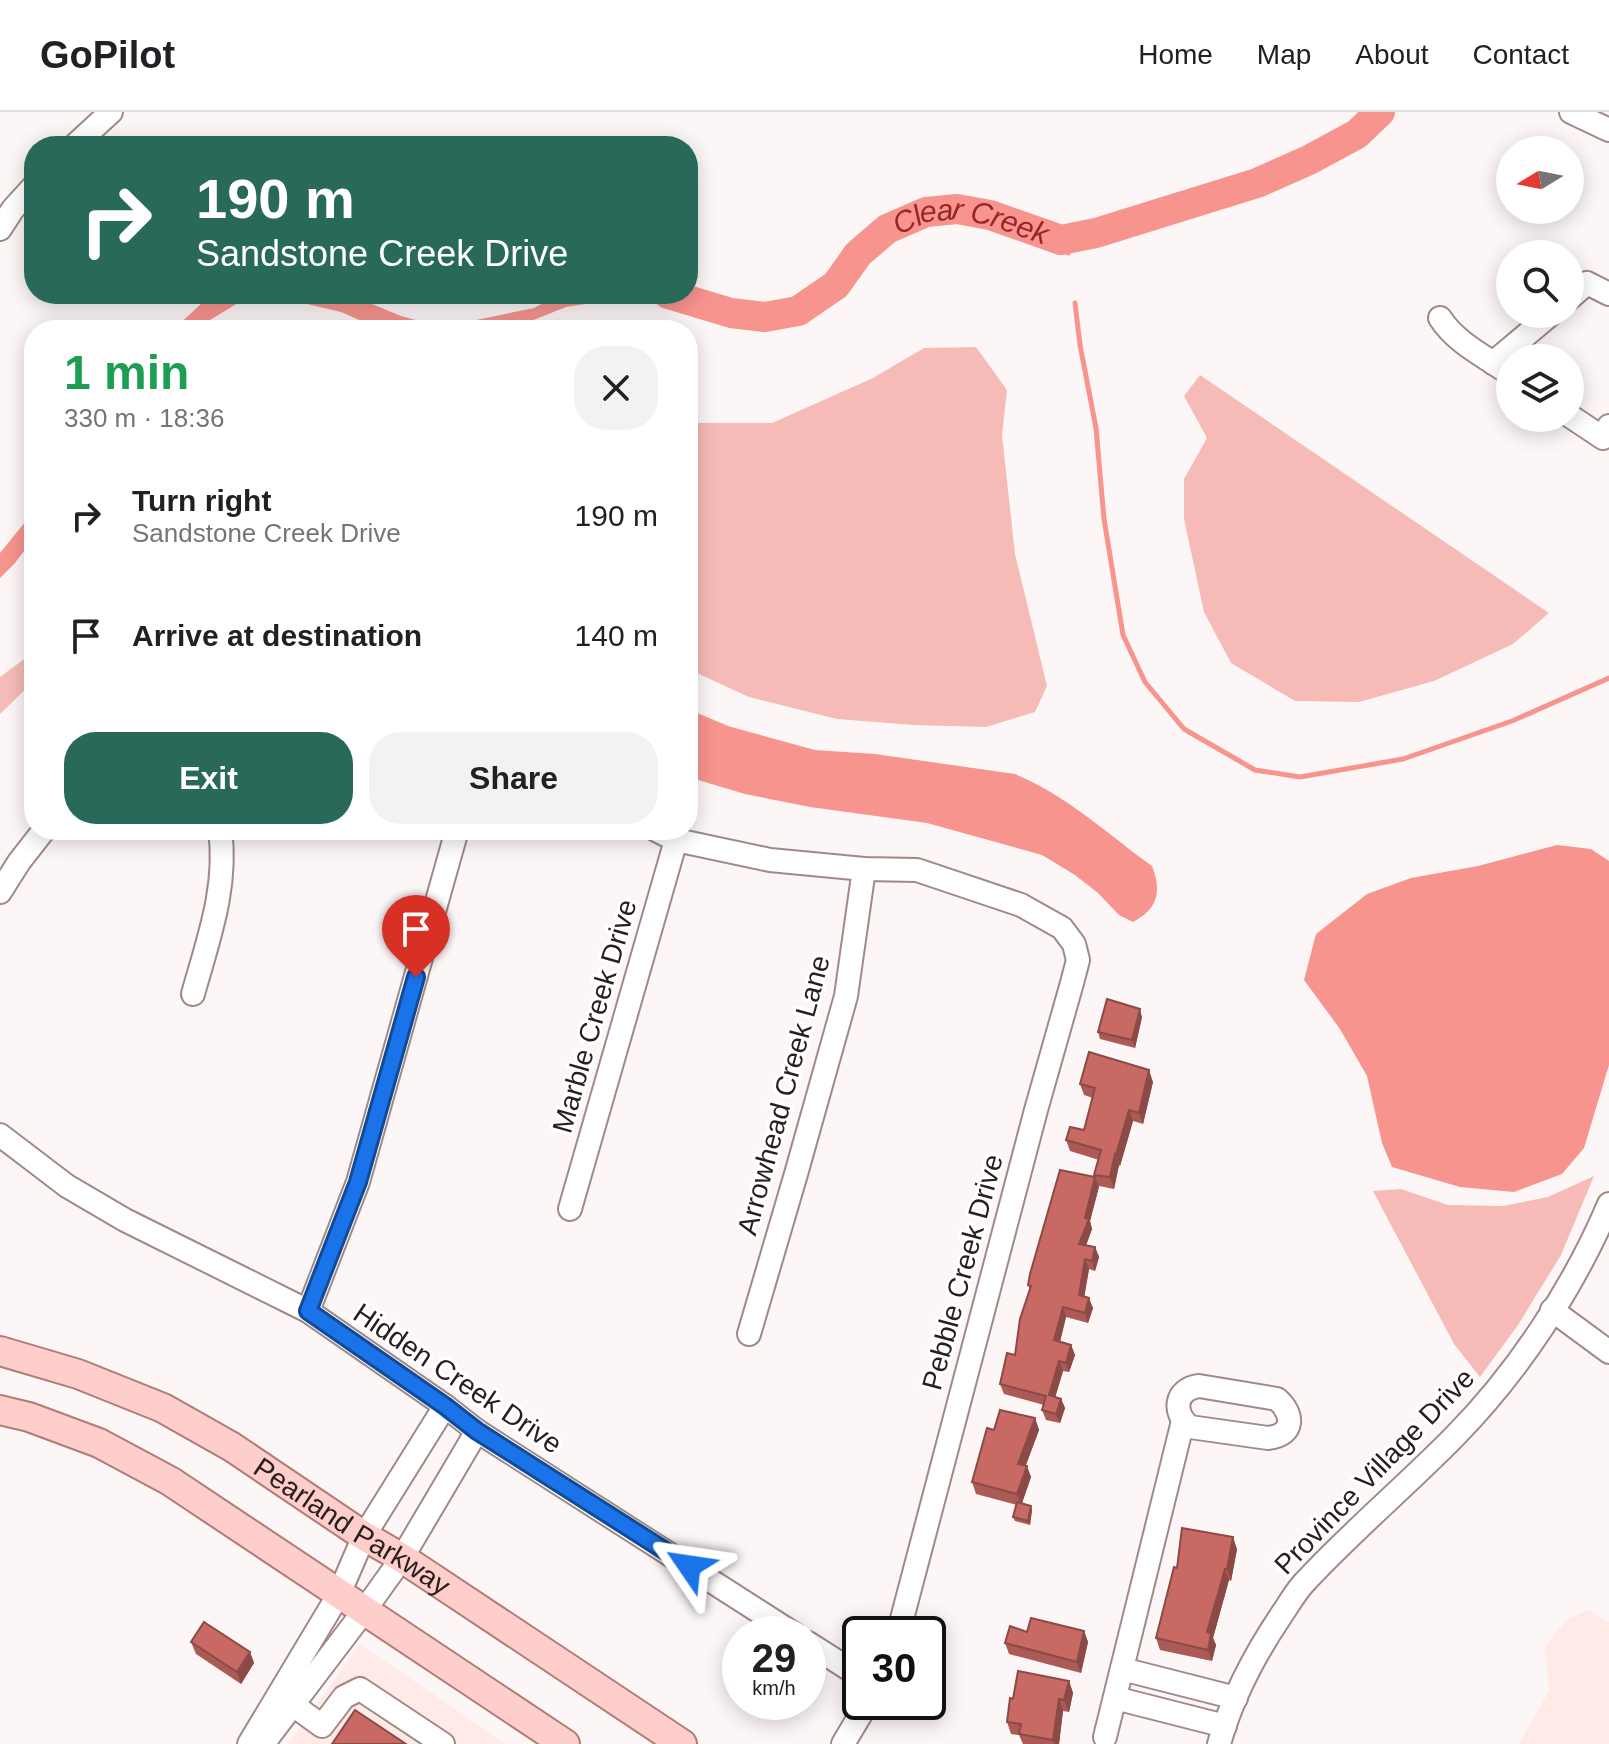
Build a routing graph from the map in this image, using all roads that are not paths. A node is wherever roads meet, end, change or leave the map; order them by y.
1 (111, 112) edge
2 (1571, 112) edge
3 (1609, 130) edge
4 (85, 136) edge
5 (24, 197) edge
6 (0, 229) edge
7 (1584, 292) edge
8 (1609, 294) edge
9 (1440, 318) dead end
10 (1538, 328) edge
11 (1524, 344) edge
12 (1496, 364) edge
13 (1584, 422) edge
14 (1606, 432) edge
15 (36, 840) edge
16 (222, 840) edge
17 (454, 840) edge
18 (665, 840) edge
19 (687, 840) edge
20 (864, 869) junction
21 (0, 892) edge
22 (193, 994) dead end
23 (0, 1135) edge
24 (1609, 1204) edge
25 (570, 1209) dead end
26 (1552, 1310) junction
27 (308, 1311) junction
28 (749, 1334) dead end
29 (0, 1351) edge
30 (1609, 1352) edge
31 (445, 1406) junction
32 (0, 1410) edge
33 (1183, 1421) dead end
34 (477, 1431) junction
35 (364, 1536) junction
36 (402, 1558) junction
37 (339, 1594) junction
38 (364, 1611) junction
39 (766, 1616) edge
40 (903, 1616) edge
41 (1122, 1669) junction
42 (1115, 1698) junction
43 (1236, 1698) junction
44 (286, 1699) junction
45 (857, 1720) edge
46 (316, 1735) edge
47 (1222, 1735) edge
48 (1105, 1737) dead end
49 (249, 1744) edge
50 (263, 1744) edge
51 (443, 1744) edge
52 (565, 1744) edge
53 (682, 1744) edge
54 (843, 1744) edge

1 - 4 street
2 - 3 street
5 - 6 street
7 - 8 street
9 - 12 street
10 - 11 street
13 - 14 street
15 - 21 street
16 - 22 street
17 - 27 street
18 - 25 street, Marble Creek Drive
19 - 20 street
20 - 28 street, Arrowhead Creek Lane
20 - 40 street, Pebble Creek Drive
23 - 27 street, Hidden Creek Drive
24 - 26 street, Province Village Drive
26 - 30 street
26 - 43 street, Province Village Drive
27 - 31 street, Hidden Creek Drive
29 - 35 main road, Pearland Parkway
31 - 34 street, Hidden Creek Drive
31 - 35 street
32 - 37 main road
33 - 41 street
34 - 36 street
34 - 39 street, Hidden Creek Drive
35 - 36 main road, Pearland Parkway
35 - 37 street
36 - 38 street
36 - 53 main road, Pearland Parkway
37 - 38 main road
37 - 44 street
38 - 44 street
38 - 52 main road
41 - 42 street
41 - 43 street
42 - 47 street
42 - 48 street
43 - 47 street, Province Village Drive
44 - 46 street
44 - 49 street
44 - 50 street
45 - 54 street
46 - 51 street

